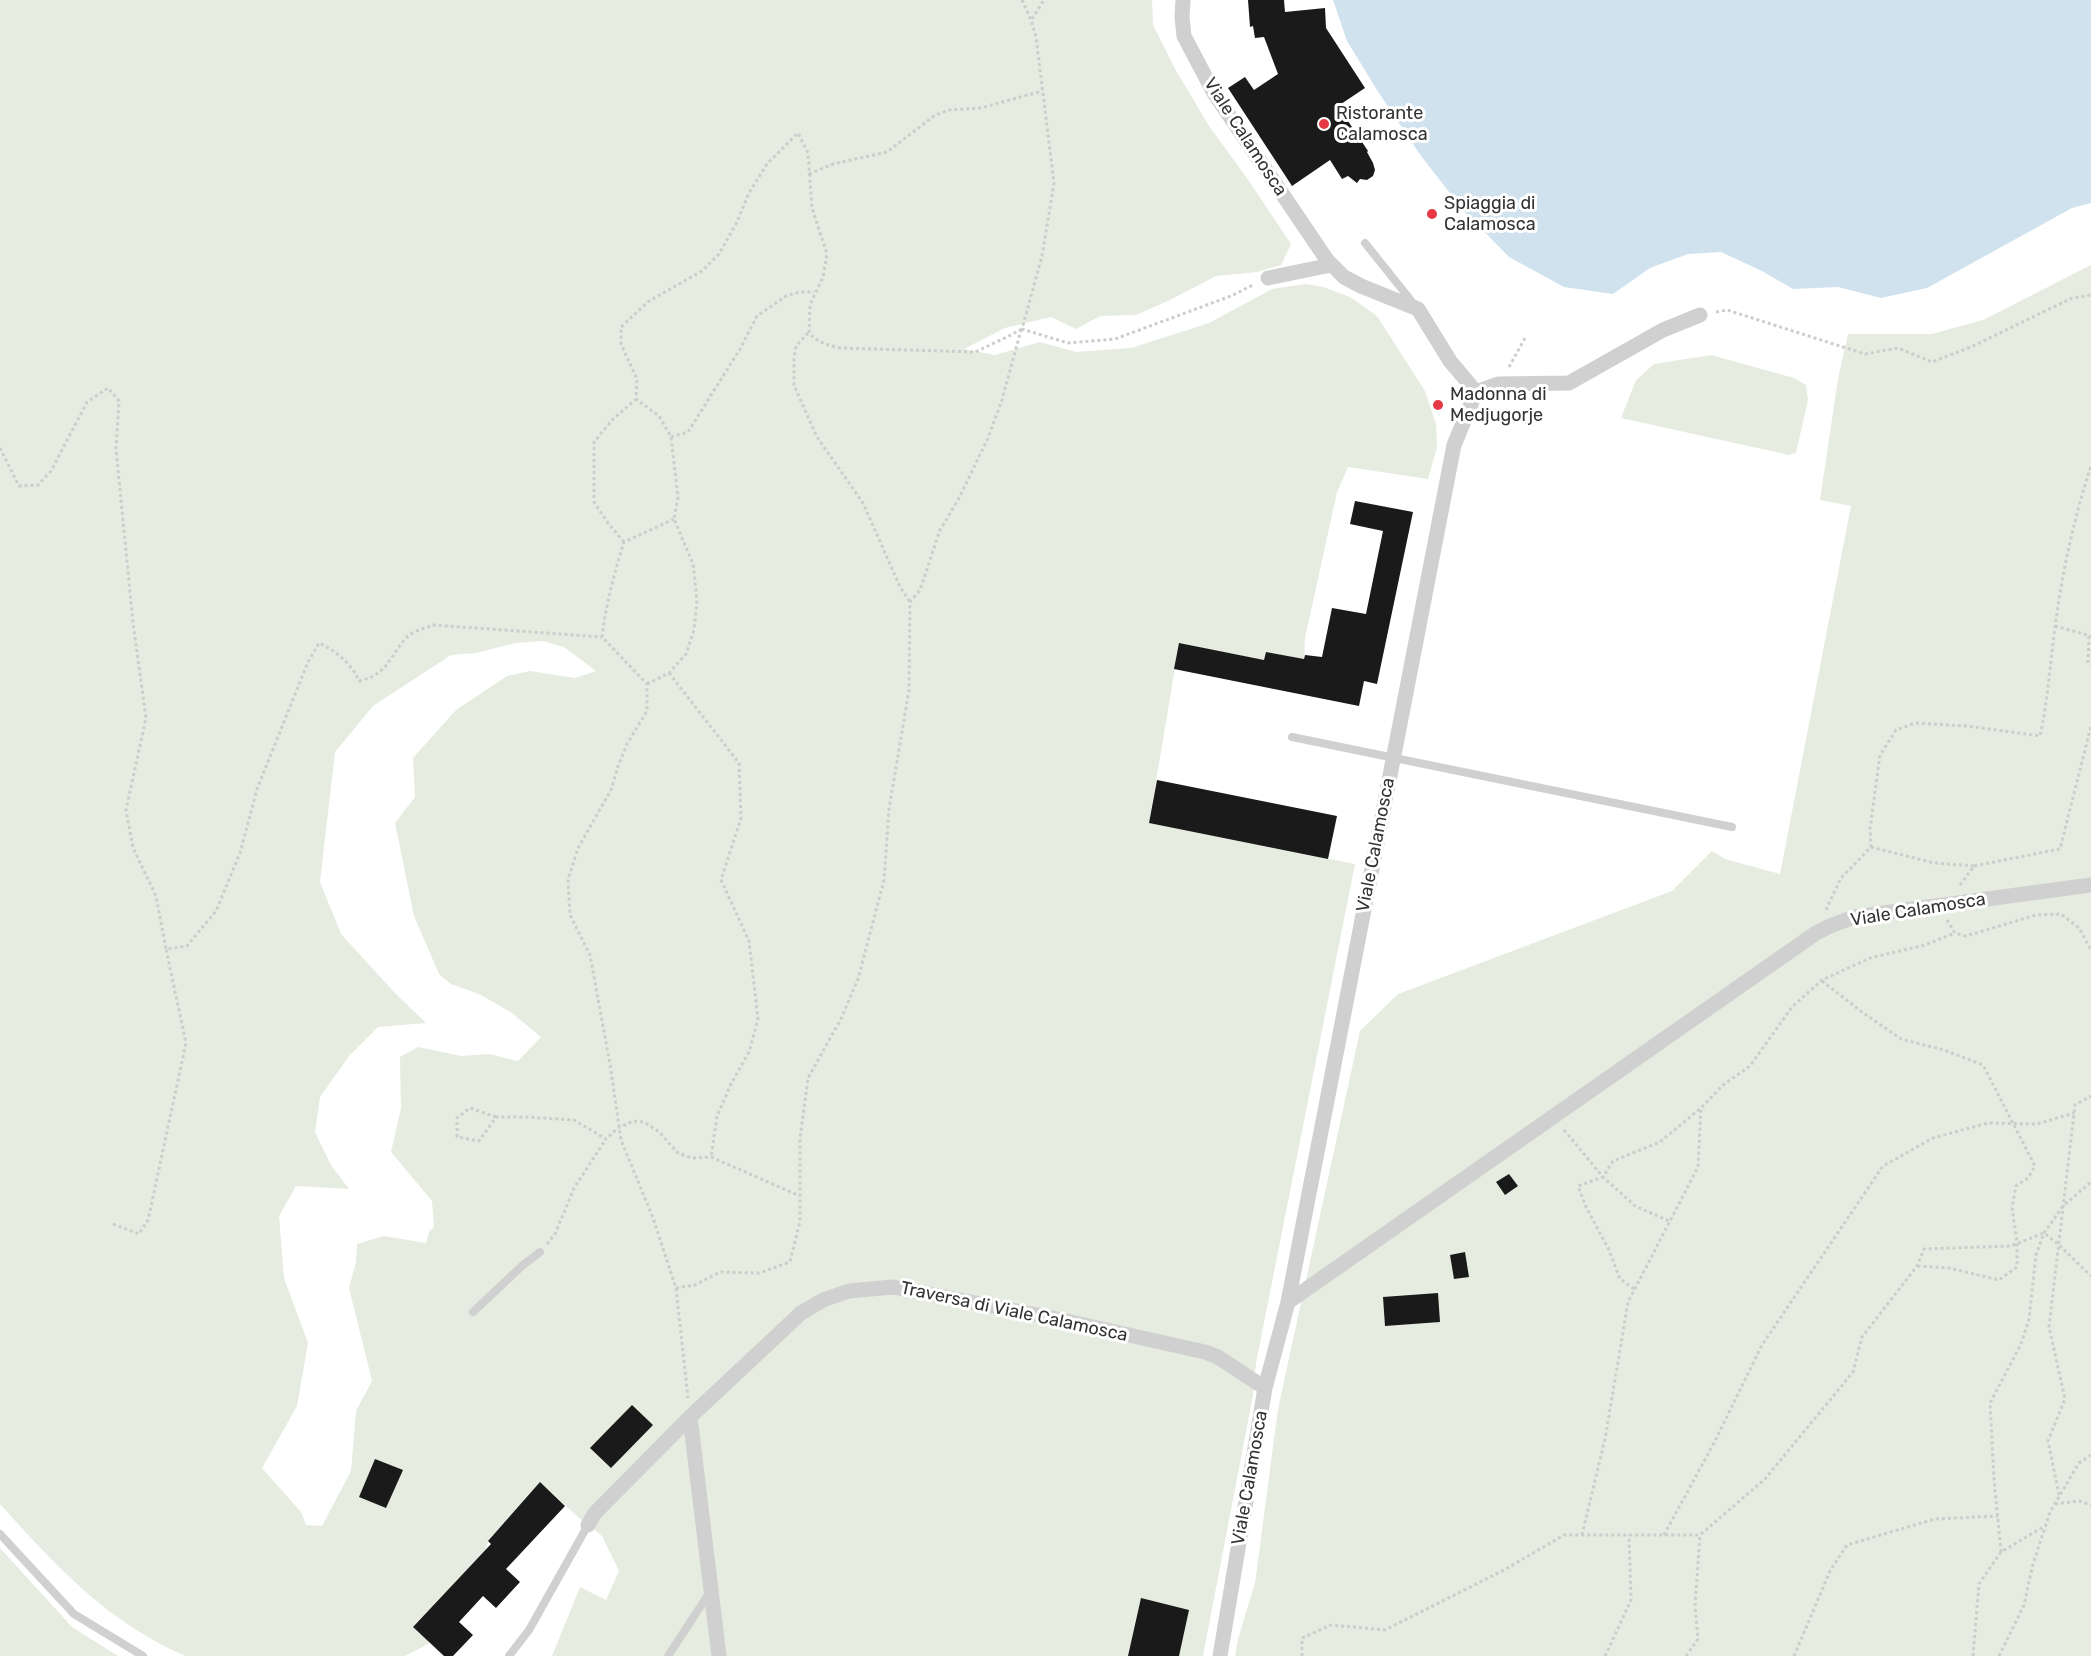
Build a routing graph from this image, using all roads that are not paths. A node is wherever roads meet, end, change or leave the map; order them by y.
1 (1183, 0) edge
2 (1365, 243) dead end
3 (1331, 265) junction
4 (1268, 278) road end
5 (1418, 309) junction
6 (1700, 315) road end
7 (1476, 392) junction
8 (1292, 737) dead end
9 (1394, 757) junction
10 (1732, 826) dead end
11 (2091, 885) edge
12 (540, 1252) road end
13 (1288, 1302) junction
14 (473, 1312) dead end
15 (1266, 1388) junction
16 (690, 1417) junction
17 (588, 1525) joint
18 (0, 1534) edge
19 (711, 1590) junction
20 (143, 1656) edge
21 (509, 1656) edge
22 (668, 1656) edge
23 (719, 1656) edge
24 (1220, 1656) edge

1 - 3 street, Viale Calamosca
2 - 5 lane
3 - 4 street
3 - 5 street, Viale Calamosca
5 - 7 street
6 - 7 street
7 - 9 street, Viale Calamosca
8 - 9 lane
9 - 10 lane
9 - 13 street, Viale Calamosca
11 - 13 street, Viale Calamosca
12 - 14 lane
13 - 15 street, Viale Calamosca
15 - 16 street, Traversa di Viale Calamosca
15 - 24 street, Viale Calamosca
16 - 17 street, Traversa di Viale Calamosca
16 - 19 street
17 - 21 lane
18 - 20 lane
19 - 22 lane
19 - 23 street

